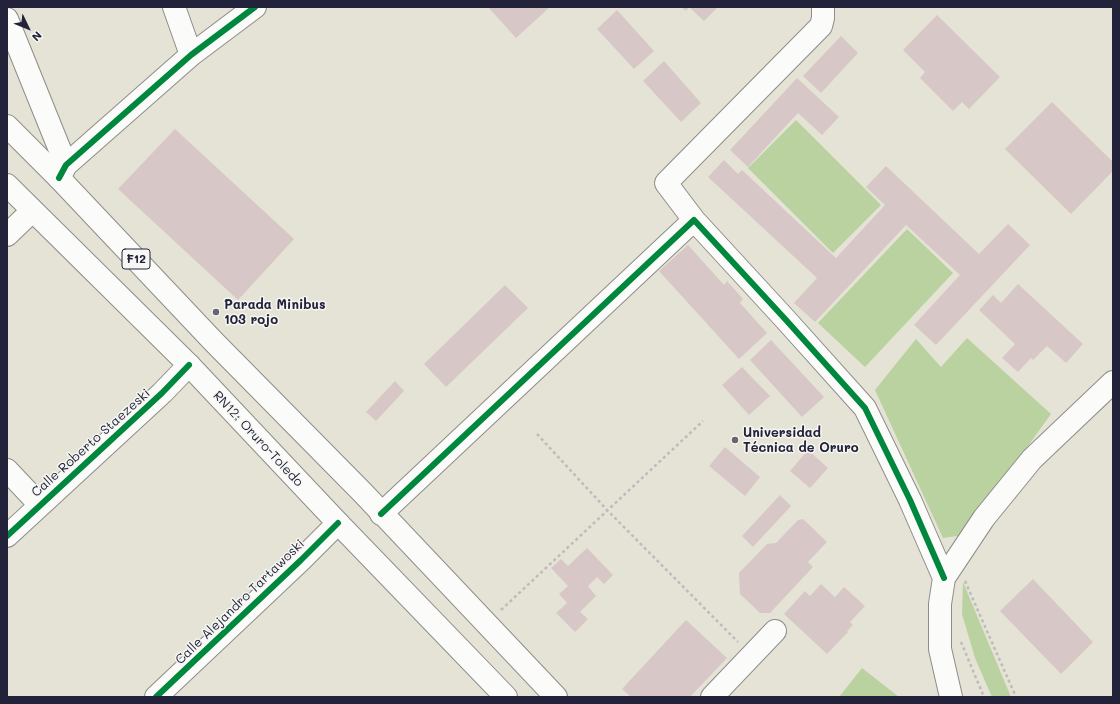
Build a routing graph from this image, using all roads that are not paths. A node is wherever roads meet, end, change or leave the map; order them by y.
1 (174, 7) edge
2 (255, 7) edge
3 (823, 7) edge
4 (7, 19) edge
5 (191, 55) junction
6 (7, 126) edge
7 (62, 172) junction
8 (7, 185) edge
9 (32, 211) junction
10 (694, 220) junction
11 (7, 235) edge
12 (189, 365) junction
13 (1113, 382) edge
14 (7, 470) edge
15 (40, 505) junction
16 (381, 514) junction
17 (338, 523) junction
18 (7, 536) edge
19 (953, 576) junction
20 (775, 631) dead end
21 (156, 697) edge
22 (506, 697) edge
23 (556, 697) edge
24 (712, 697) edge
25 (951, 697) edge

1 - 5 main road
2 - 5 main road
3 - 10 main road
4 - 7 main road
5 - 7 main road
6 - 7 main road, F12
7 - 16 main road, F12
8 - 9 main road, RN12: Oruro-Toledo
9 - 11 main road
9 - 12 main road, RN12: Oruro-Toledo
10 - 16 main road
10 - 19 main road
12 - 15 main road, Calle Roberto Staezeski
12 - 17 main road, RN12: Oruro-Toledo
13 - 19 main road
14 - 15 main road
15 - 18 main road, Calle Roberto Staezeski
16 - 23 main road, F12
17 - 21 main road, Calle Alejandro Tartawoski
17 - 22 main road, RN12: Oruro-Toledo
19 - 25 main road
20 - 24 main road

